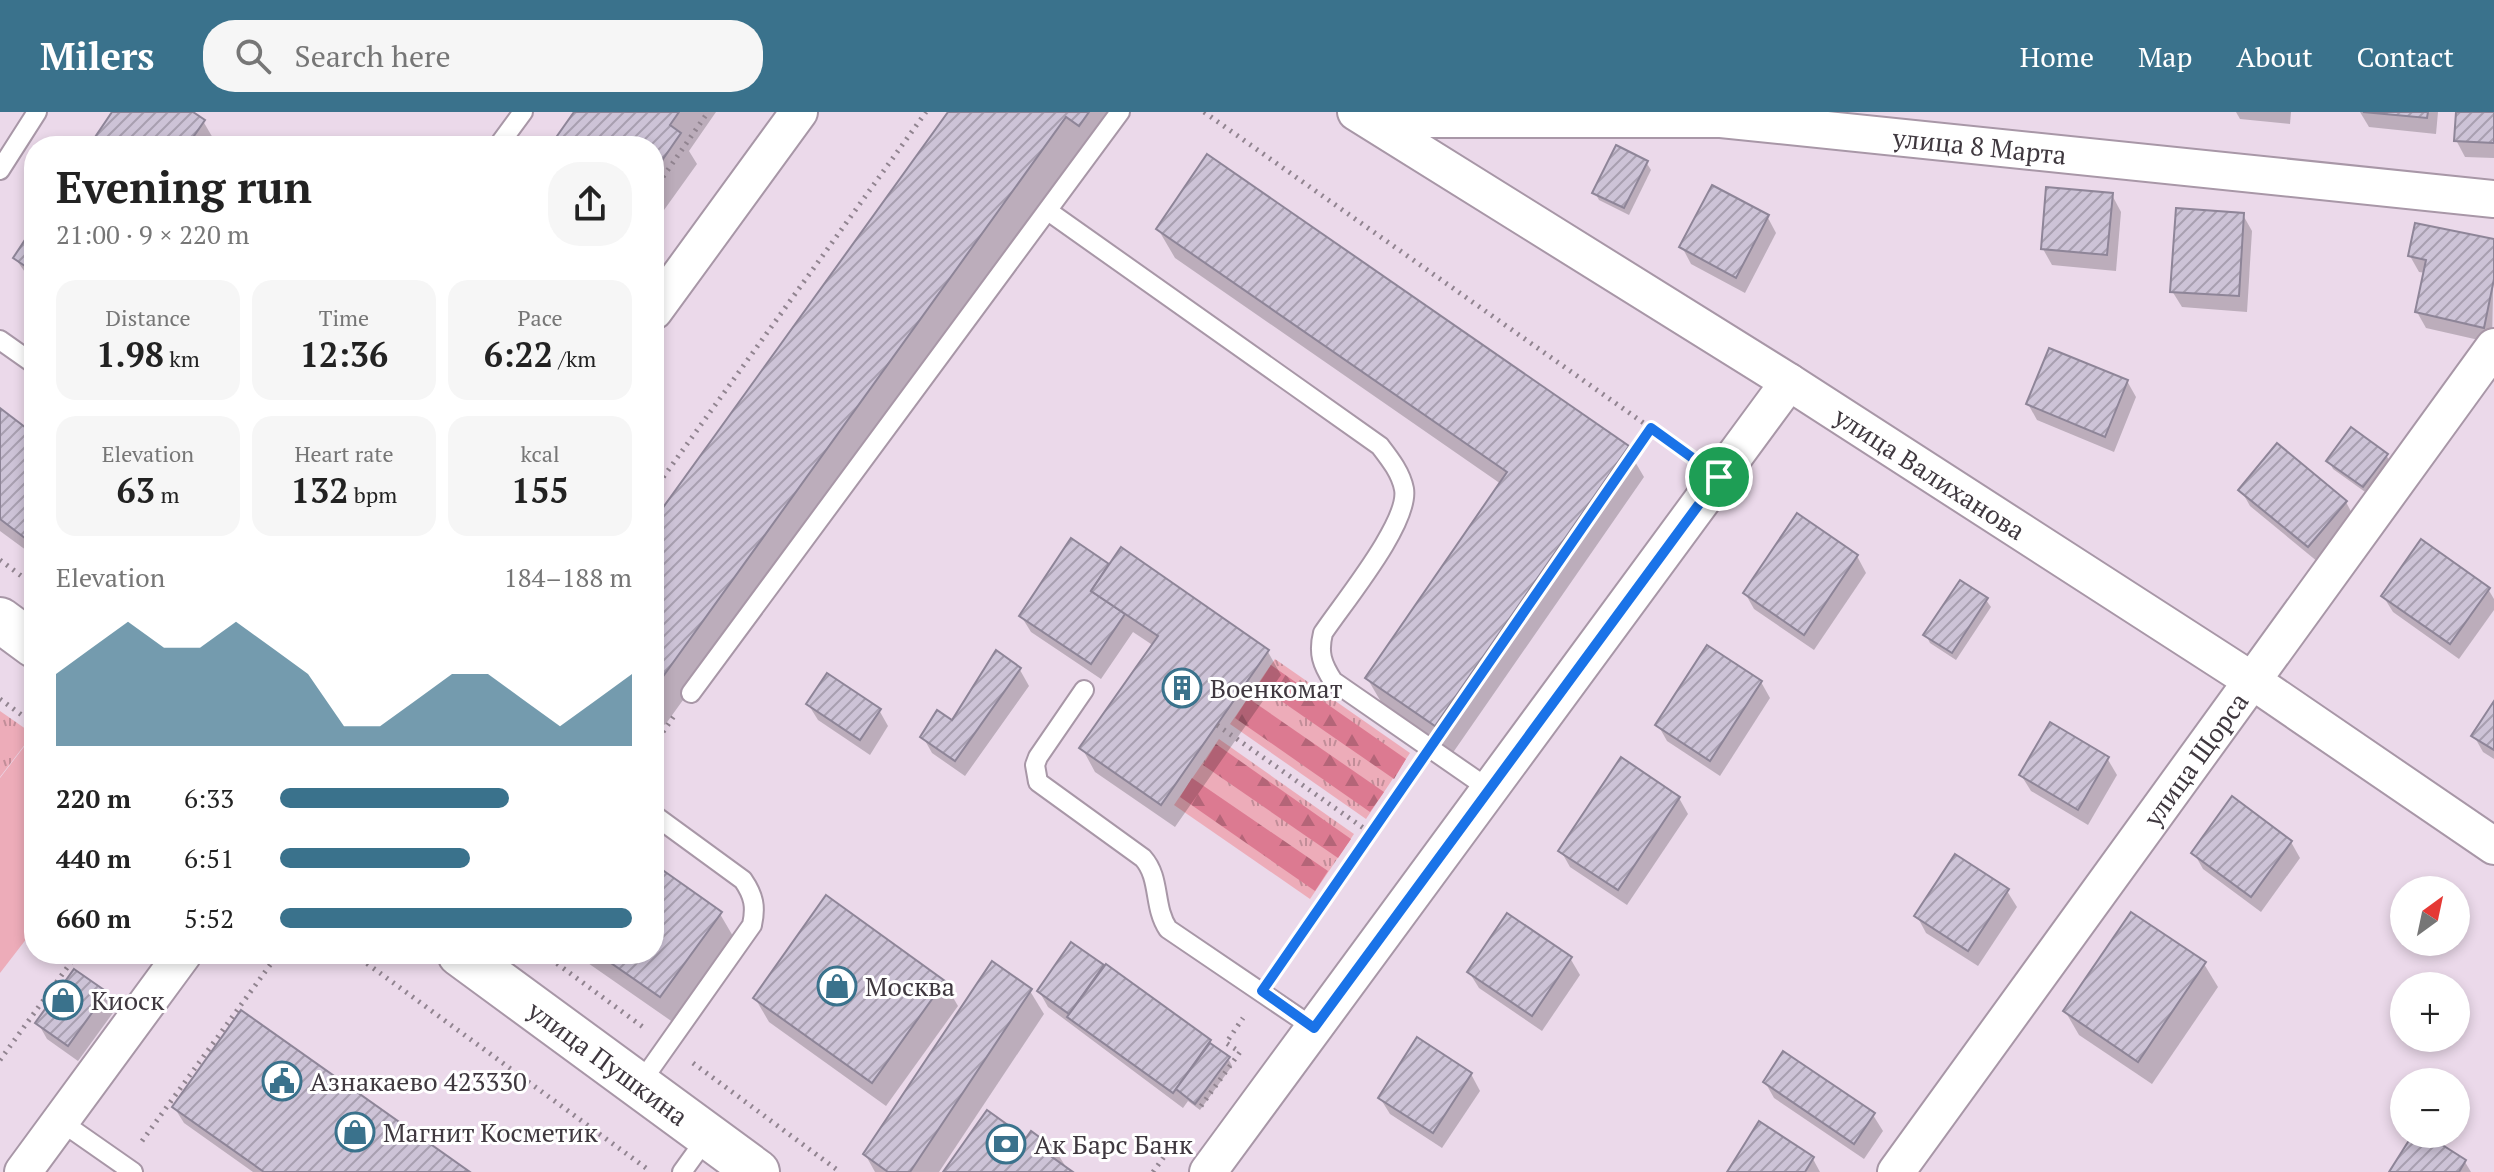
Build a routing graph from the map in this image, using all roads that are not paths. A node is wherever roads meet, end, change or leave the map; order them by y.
1 (37, 112) edge
2 (523, 112) edge
3 (799, 112) edge
4 (1120, 112) edge
5 (1365, 115) edge
6 (505, 136) edge
7 (0, 170) edge
8 (2494, 199) edge
9 (1048, 211) junction
10 (664, 297) edge
11 (0, 340) edge
12 (2494, 347) edge
13 (24, 357) edge
14 (1789, 382) junction
15 (0, 620) edge
16 (24, 638) edge
17 (2251, 680) junction
18 (1084, 690) dead end
19 (691, 693) dead end
20 (1489, 789) junction
21 (664, 822) edge
22 (2494, 846) edge
23 (176, 964) edge
24 (474, 964) edge
25 (1314, 1028) junction
26 (639, 1085) junction
27 (60, 1121) junction
28 (708, 1136) junction
29 (128, 1169) edge
30 (23, 1172) edge
31 (682, 1172) edge
32 (757, 1172) edge
33 (1208, 1172) edge
34 (1896, 1172) edge

1 - 7 lane
2 - 6 lane
3 - 10 street
4 - 9 lane
5 - 8 street, улица 8 Марта
5 - 14 street, улица Валиханова
9 - 19 lane
9 - 20 lane
11 - 13 lane
12 - 17 street, улица Щорса
14 - 17 street, улица Валиханова
14 - 20 street
15 - 16 main road
17 - 22 street, улица Валиханова
17 - 34 street, улица Щорса
18 - 25 lane
20 - 25 street
21 - 26 lane
23 - 27 street
24 - 26 main road, улица Пушкина
25 - 33 street
26 - 28 main road, улица Пушкина
27 - 29 lane
27 - 30 street
28 - 31 lane
28 - 32 main road, улица Пушкина

